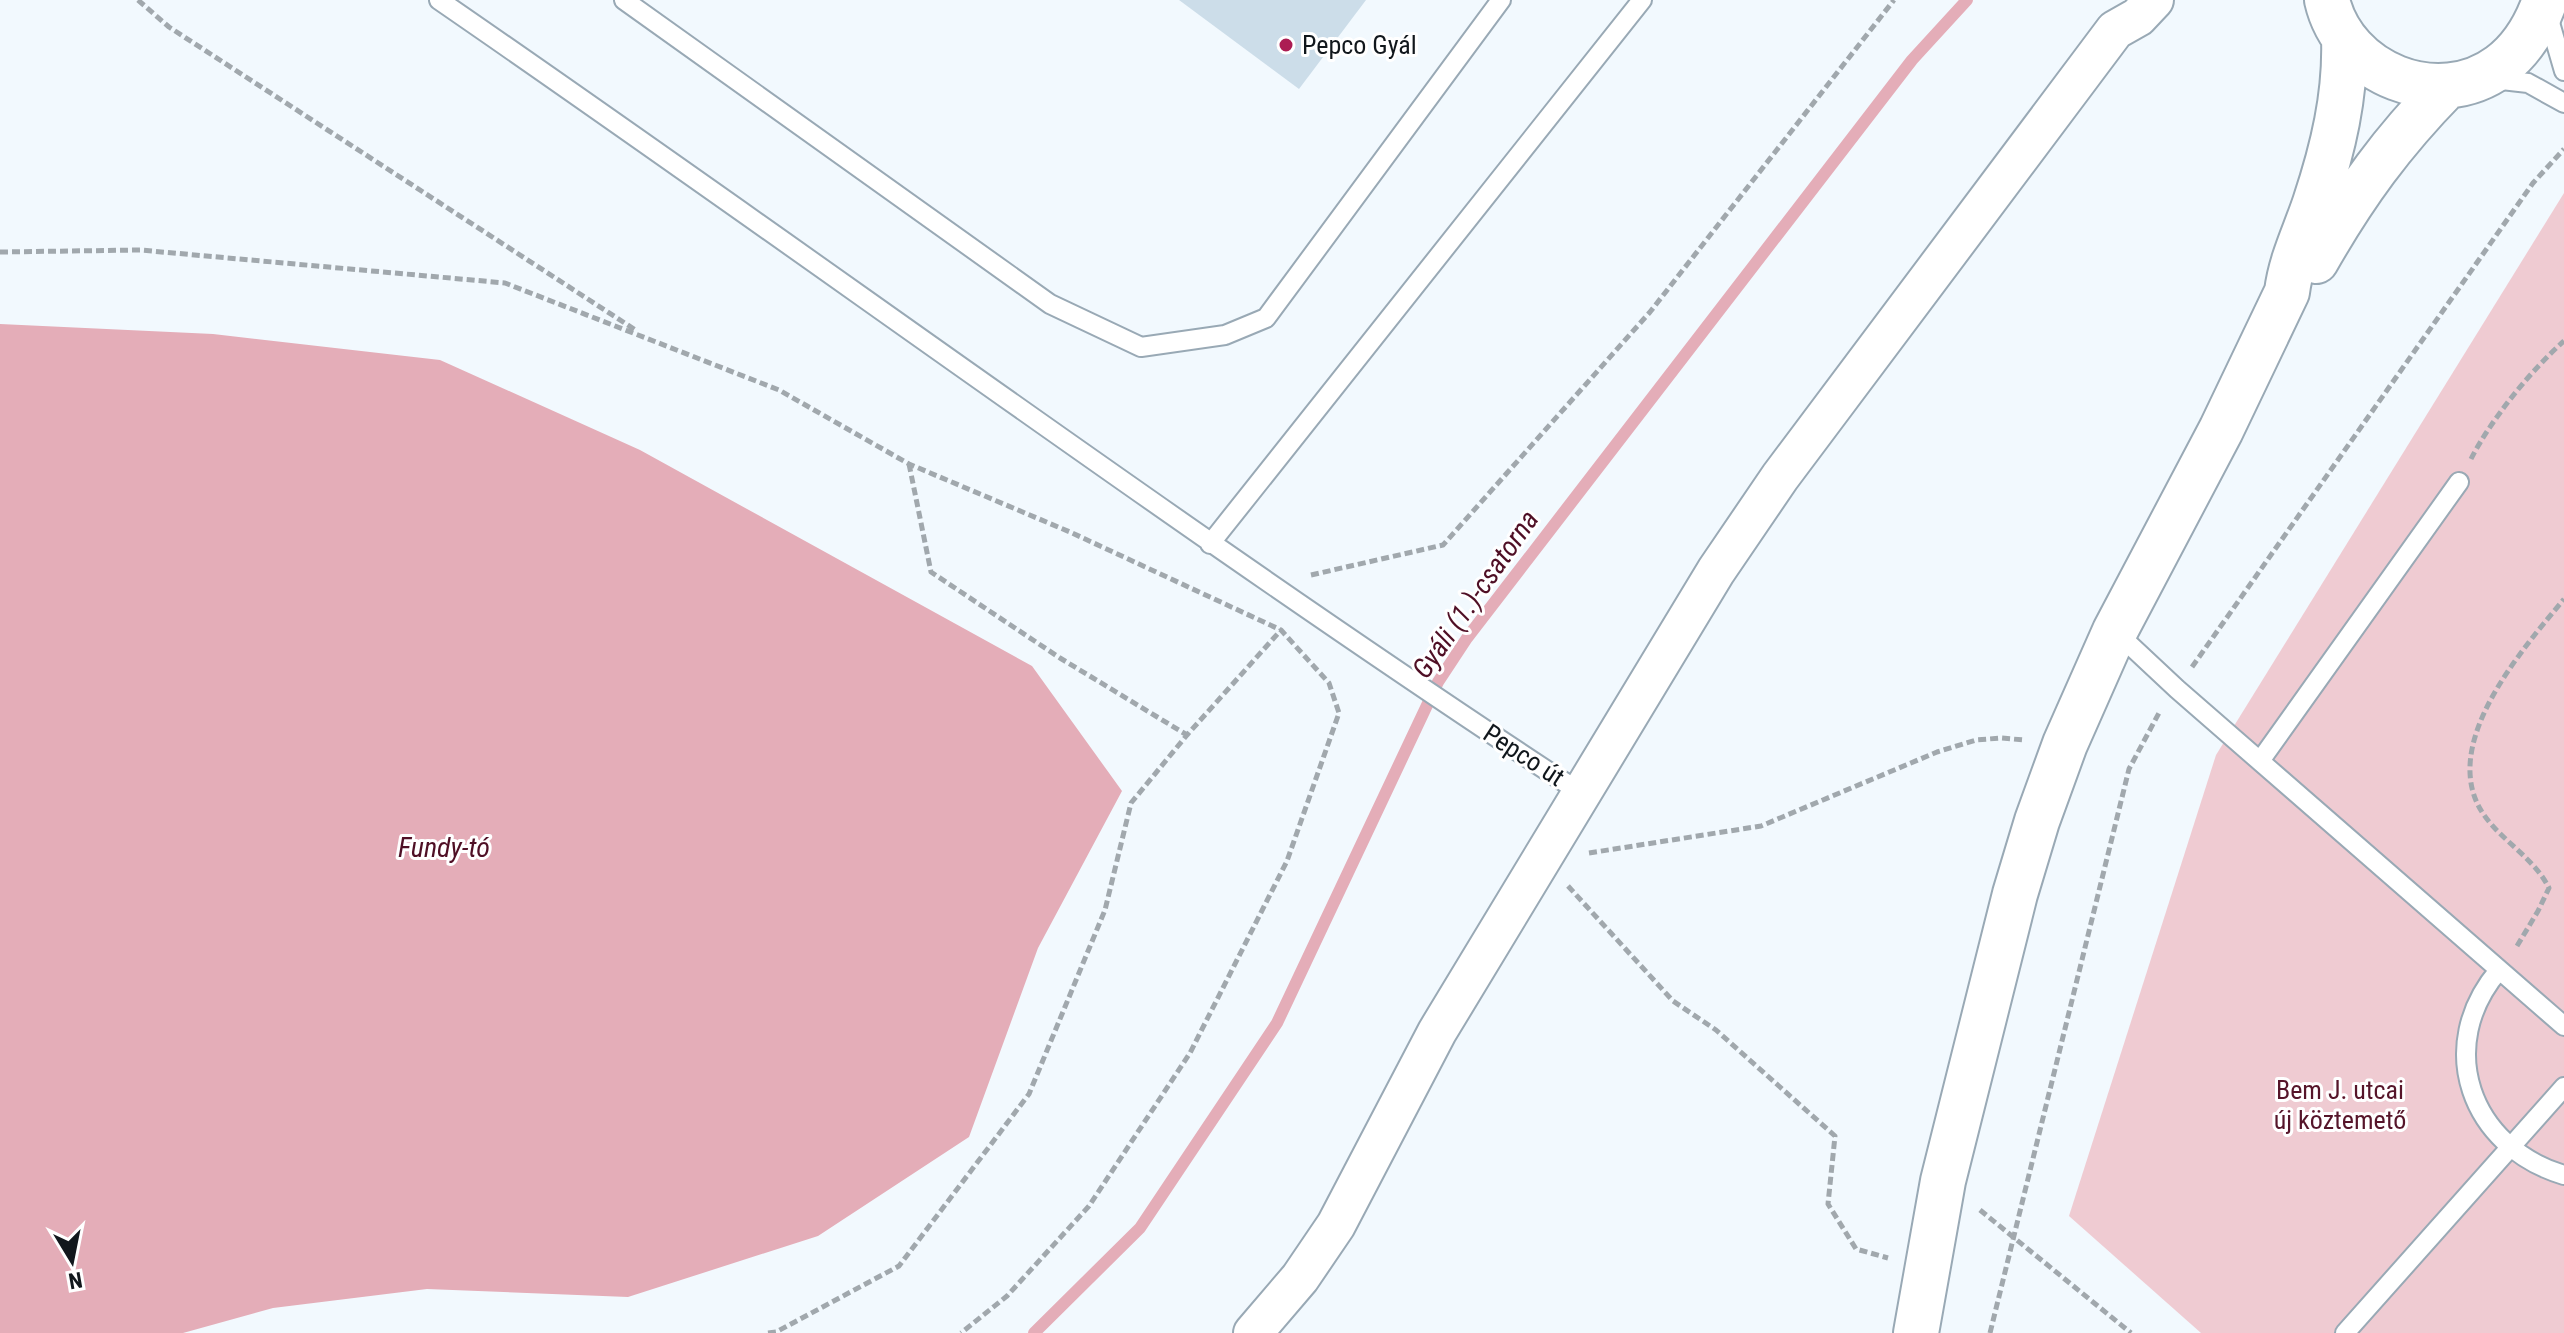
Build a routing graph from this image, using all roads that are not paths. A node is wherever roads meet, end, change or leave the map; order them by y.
1 (439, 0) edge
2 (624, 0) edge
3 (1501, 0) edge
4 (1642, 0) edge
5 (2154, 0) edge
6 (2545, 0) edge
7 (2330, 11) edge
8 (2121, 15) edge
9 (2564, 71) edge
10 (2461, 82) junction
11 (2564, 103) edge
12 (2287, 292) junction
13 (2459, 482) road end
14 (1210, 544) junction
15 (2115, 631) junction
16 (2260, 761) junction
17 (1581, 793) junction
18 (2499, 970) junction
19 (2564, 1026) edge
20 (2564, 1087) edge
21 (2510, 1148) junction
22 (2564, 1175) edge
23 (1253, 1333) edge
24 (1916, 1333) edge
25 (2345, 1333) edge

1 - 14 lane, Pepco út
2 - 3 lane
4 - 14 lane
5 - 8 street
6 - 9 lane
6 - 10 main road
7 - 10 main road
7 - 12 main road
8 - 17 street
10 - 11 lane
10 - 12 main road
12 - 15 main road
13 - 16 lane
14 - 17 lane, Pepco út
15 - 16 lane
15 - 24 main road
16 - 18 lane
17 - 23 street
18 - 19 lane
18 - 21 lane
20 - 21 lane
21 - 22 lane
21 - 25 lane

